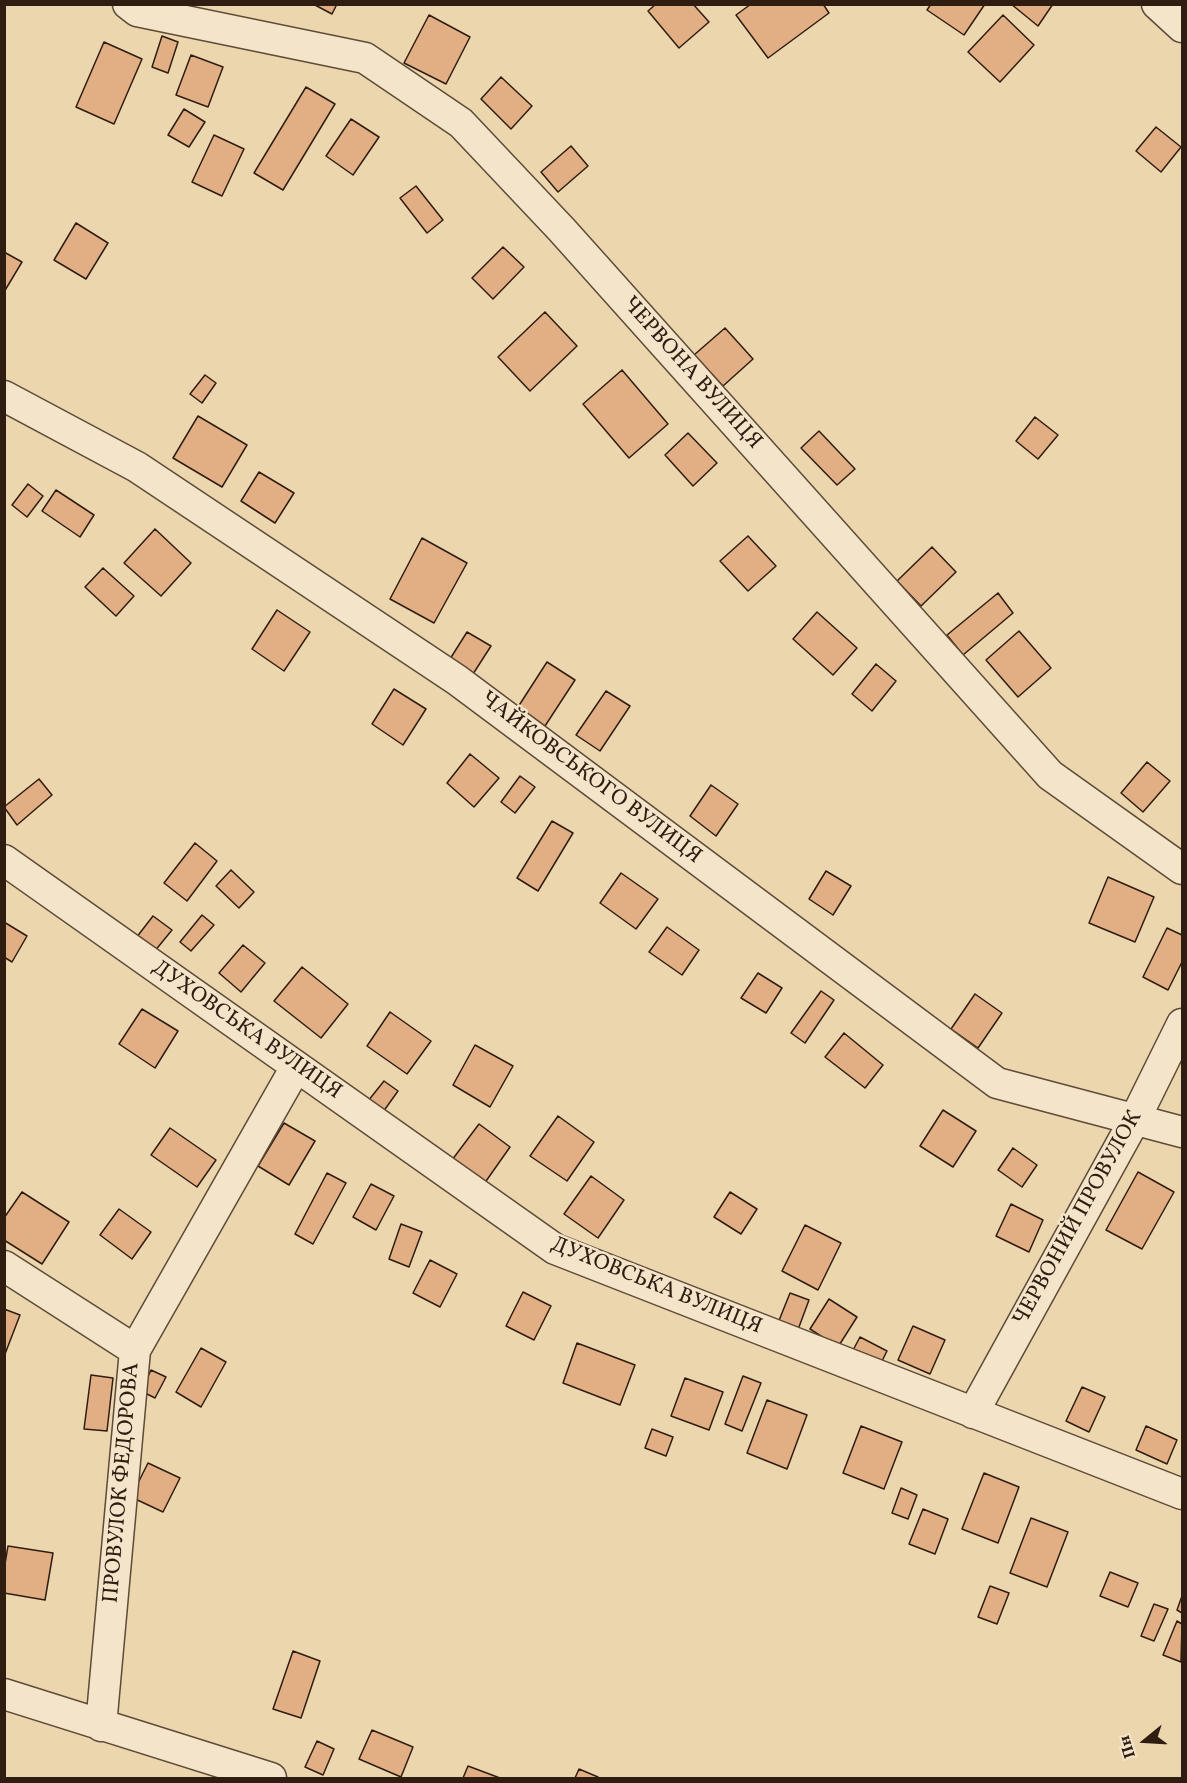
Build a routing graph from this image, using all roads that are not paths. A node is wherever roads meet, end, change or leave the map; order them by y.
1 (128, 4) edge
2 (1157, 4) edge
3 (1182, 27) edge
4 (4, 396) edge
5 (4, 860) edge
6 (1182, 869) edge
7 (1182, 1024) edge
8 (297, 1067) junction
9 (1135, 1119) junction
10 (1182, 1132) edge
11 (4, 1266) edge
12 (135, 1350) junction
13 (973, 1413) junction
14 (1182, 1494) edge
15 (4, 1694) edge
16 (101, 1726) junction
17 (265, 1778) edge

1 - 6 street, ЧЕРВОНА ВУЛИЦЯ
2 - 3 street
4 - 9 street, ЧАЙКОВСЬКОГО ВУЛИЦЯ
5 - 8 street, ДУХОВСЬКА ВУЛИЦЯ
7 - 9 street, ЧЕРВОНИЙ ПРОВУЛОК
8 - 12 street, ПРОВУЛОК ФЕДОРОВА
8 - 13 street, ДУХОВСЬКА ВУЛИЦЯ
9 - 10 street, ЧАЙКОВСЬКОГО ВУЛИЦЯ
9 - 13 street, ЧЕРВОНИЙ ПРОВУЛОК
11 - 12 street
12 - 16 street, ПРОВУЛОК ФЕДОРОВА
13 - 14 street, ДУХОВСЬКА ВУЛИЦЯ
15 - 16 street
16 - 17 street

